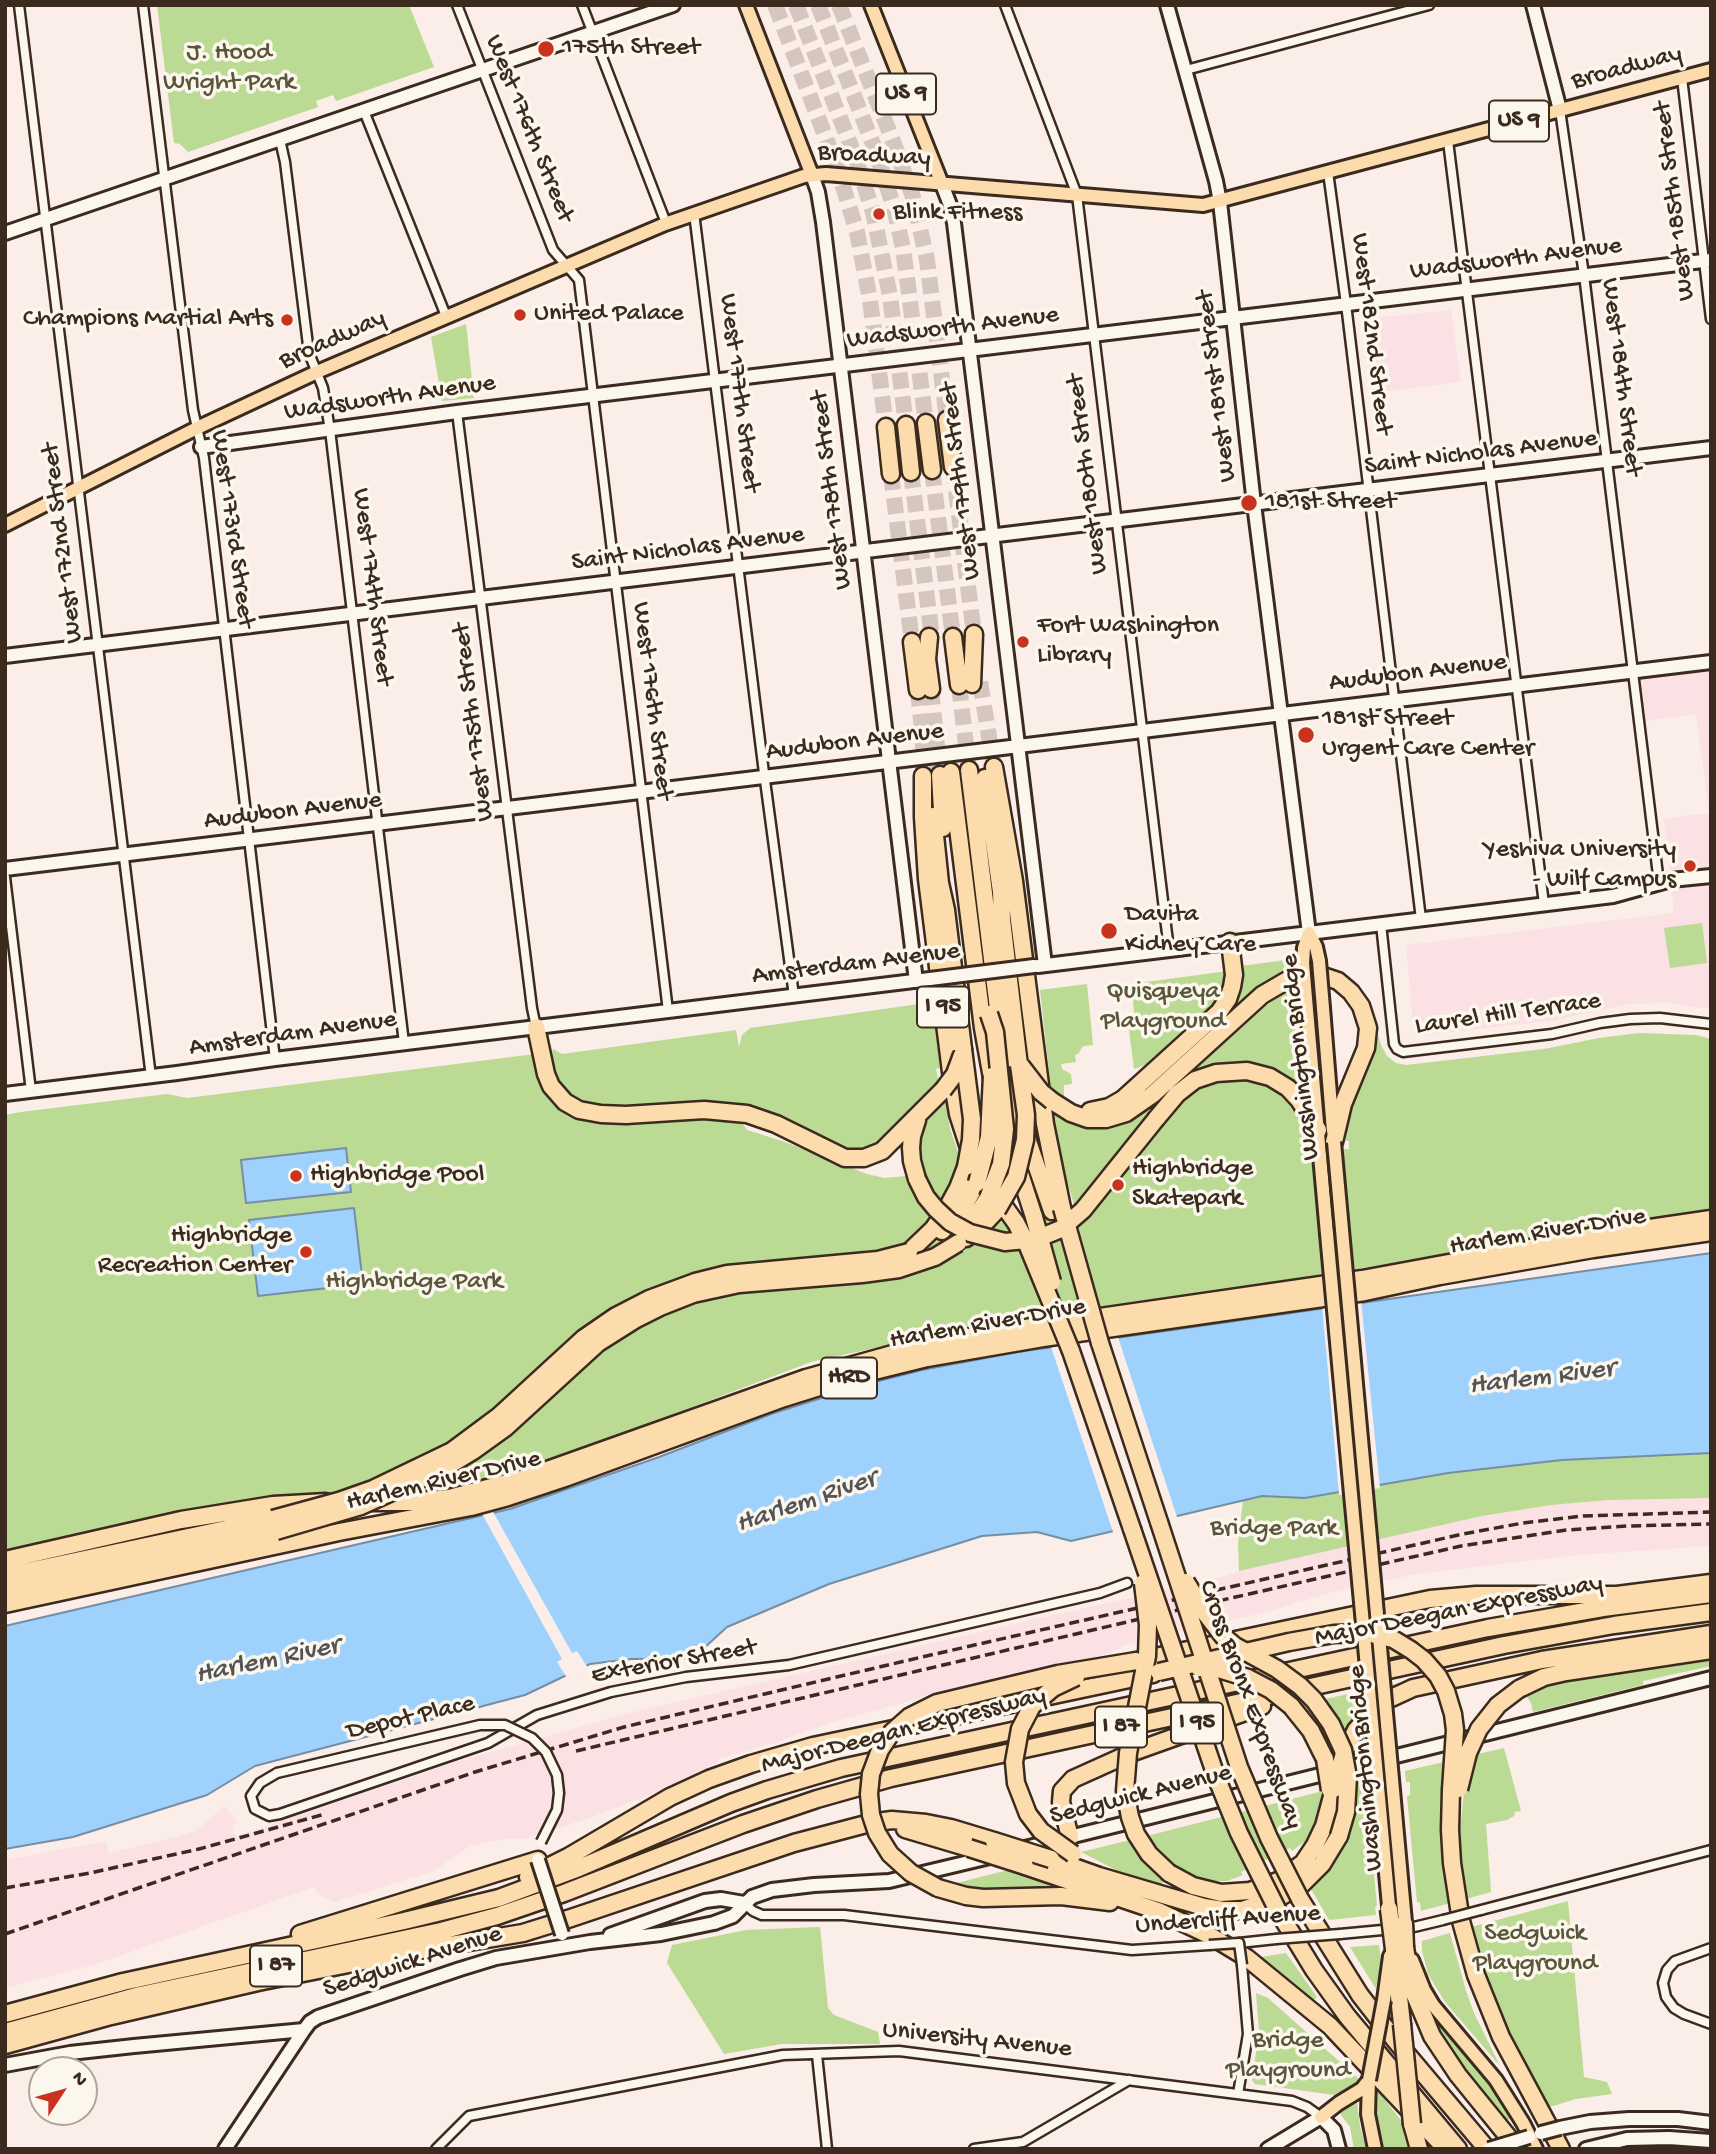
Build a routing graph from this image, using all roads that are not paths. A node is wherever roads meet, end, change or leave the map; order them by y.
1 (19, 5) edge
2 (143, 5) edge
3 (457, 5) edge
4 (582, 5) edge
5 (673, 5) edge
6 (746, 5) edge
7 (870, 5) edge
8 (1005, 5) edge
9 (1167, 5) edge
10 (1429, 5) edge
11 (1533, 5) edge
12 (592, 33) junction
13 (482, 70) junction
14 (1185, 70) junction
15 (1711, 70) edge
16 (1682, 78) junction
17 (1560, 110) junction
18 (364, 111) junction
19 (281, 140) junction
20 (1448, 141) junction
21 (1328, 172) junction
22 (812, 174) junction
23 (164, 179) junction
24 (942, 184) junction
25 (1077, 195) junction
26 (1220, 202) junction
27 (694, 213) junction
28 (46, 219) junction
29 (667, 223) junction
30 (5, 233) edge
31 (1707, 260) edge
32 (566, 265) junction
33 (1584, 275) junction
34 (1466, 289) junction
35 (1346, 304) junction
36 (446, 316) junction
37 (1233, 317) junction
38 (1711, 319) edge
39 (1093, 335) junction
40 (969, 350) junction
41 (841, 366) junction
42 (317, 372) junction
43 (716, 381) junction
44 (592, 396) junction
45 (457, 412) junction
46 (947, 420) tunnel mouth
47 (926, 423) tunnel mouth
48 (906, 425) tunnel mouth
49 (886, 427) tunnel mouth
50 (197, 428) junction
51 (330, 430) junction
52 (201, 447) junction
53 (1711, 448) edge
54 (1607, 461) junction
55 (953, 467) tunnel mouth
56 (932, 470) tunnel mouth
57 (911, 472) tunnel mouth
58 (891, 474) tunnel mouth
59 (1490, 476) junction
60 (78, 488) junction
61 (1368, 490) junction
62 (1254, 504) junction
63 (1116, 521) junction
64 (5, 525) edge
65 (992, 536) junction
66 (863, 551) junction
67 (739, 568) junction
68 (615, 583) junction
69 (481, 599) junction
70 (353, 614) junction
71 (224, 630) junction
72 (974, 634) tunnel mouth
73 (953, 636) tunnel mouth
74 (930, 637) tunnel mouth
75 (912, 642) tunnel mouth
76 (97, 646) junction
77 (5, 656) edge
78 (1711, 662) edge
79 (1633, 671) junction
80 (1516, 685) junction
81 (1394, 701) junction
82 (1281, 714) junction
83 (1141, 731) junction
84 (1017, 746) junction
85 (889, 762) junction
86 (982, 769) junction
87 (936, 775) junction
88 (764, 778) junction
89 (641, 793) junction
90 (507, 809) junction
91 (379, 824) junction
92 (249, 840) junction
93 (124, 854) junction
94 (5, 869) edge
95 (1711, 876) edge
96 (5, 877) edge
97 (1659, 883) junction
98 (1544, 904) junction
99 (1421, 919) junction
100 (1381, 924) junction
101 (1309, 933) junction
102 (1230, 942) junction
103 (1169, 950) junction
104 (1039, 966) junction
105 (984, 972) junction
106 (916, 981) junction
107 (794, 996) junction
108 (668, 1011) junction
109 (989, 1014) junction
110 (1711, 1024) edge
111 (536, 1027) junction
112 (404, 1043) junction
113 (963, 1049) junction
114 (275, 1059) junction
115 (1019, 1065) junction
116 (151, 1077) junction
117 (31, 1091) junction
118 (6, 1094) edge
119 (1058, 1105) junction
120 (919, 1114) junction
121 (1323, 1139) junction
122 (993, 1204) junction
123 (1057, 1209) junction
124 (1711, 1220) edge
125 (942, 1226) junction
126 (1711, 1232) edge
127 (1072, 1351) junction
128 (1159, 1522) junction
129 (274, 1525) junction
130 (1132, 1529) junction
131 (5, 1560) edge
132 (5, 1576) edge
133 (1127, 1583) dead end
134 (1711, 1583) edge
135 (5, 1589) edge
136 (1711, 1594) edge
137 (5, 1604) edge
138 (1711, 1612) edge
139 (1711, 1633) edge
140 (1711, 1650) edge
141 (1136, 1661) junction
142 (1159, 1672) junction
143 (1711, 1678) edge
144 (1328, 1683) junction
145 (1332, 1789) junction
146 (1455, 1791) junction
147 (251, 1796) joint
148 (840, 1830) junction
149 (1070, 1837) junction
150 (1711, 1850) edge
151 (538, 1860) junction
152 (1147, 1890) junction
153 (744, 1903) junction
154 (1389, 1909) junction
155 (442, 1912) junction
156 (1180, 1921) junction
157 (1404, 1924) joint
158 (564, 1940) junction
159 (590, 1942) junction
160 (1240, 1942) junction
161 (1407, 1947) junction
162 (1711, 1948) edge
163 (236, 1957) junction
164 (5, 2014) edge
165 (1711, 2024) edge
166 (304, 2030) junction
167 (5, 2032) edge
168 (5, 2045) edge
169 (817, 2054) junction
170 (5, 2065) edge
171 (1369, 2080) junction
172 (1129, 2081) junction
173 (1238, 2094) junction
174 (1321, 2117) junction
175 (1711, 2123) edge
176 (1531, 2141) edge
177 (1711, 2141) edge
178 (1024, 2145) edge
179 (225, 2149) edge
180 (436, 2149) edge
181 (827, 2149) edge
182 (974, 2149) edge
183 (1268, 2149) edge
184 (1339, 2149) edge
185 (1376, 2149) edge
186 (1419, 2149) edge
187 (1446, 2149) edge
188 (1458, 2149) edge
189 (1488, 2149) edge
190 (1561, 2149) edge
191 (1586, 2149) edge

1 - 28 street, West 172nd Street
2 - 23 street, West 173rd Street
3 - 13 street, West 176th Street
4 - 12 street
5 - 12 main road
6 - 22 main road, West 178th Street
7 - 24 main road, West 179th Street / US 9
8 - 25 street, West 180th Street
9 - 14 main road, West 181st Street
10 - 14 street
11 - 17 main road, West 184th Street
12 - 13 main road
12 - 29 street
13 - 18 main road
13 - 32 street, West 176th Street
14 - 26 main road, West 181st Street
15 - 16 main road, Broadway / US 9
16 - 17 main road, Broadway / US 9
16 - 31 street, West 185th Street
17 - 20 main road, Broadway / US 9
17 - 33 street, West 184th Street
18 - 19 main road
18 - 36 street
19 - 23 main road
19 - 42 street, West 174th Street
20 - 21 main road, Broadway / US 9
20 - 34 street
21 - 26 main road, Broadway / US 9
21 - 35 street, West 182nd Street
22 - 24 main road, Broadway / US 9
22 - 27 main road, Broadway
22 - 41 main road, West 178th Street
23 - 28 main road
23 - 50 street, West 173rd Street
24 - 25 main road, Broadway / US 9
24 - 40 main road, West 179th Street
25 - 26 main road, Broadway / US 9
25 - 39 street, West 180th Street
26 - 37 main road, West 181st Street
27 - 29 main road, Broadway
27 - 43 street, West 177th Street
28 - 30 main road
28 - 60 street, West 172nd Street
29 - 32 main road, Broadway
31 - 33 main road, Wadsworth Avenue
31 - 38 street, West 185th Street
32 - 36 main road, Broadway
32 - 44 street, West 176th Street
33 - 34 main road, Wadsworth Avenue
33 - 54 street, West 184th Street
34 - 35 main road, Wadsworth Avenue
34 - 59 street
35 - 37 main road, Wadsworth Avenue
35 - 61 street, West 182nd Street
36 - 42 main road, Broadway
37 - 39 main road, Wadsworth Avenue
37 - 62 main road, West 181st Street
39 - 40 main road, Wadsworth Avenue
39 - 63 street, West 180th Street
40 - 41 main road, Wadsworth Avenue
40 - 65 main road, West 179th Street
41 - 43 main road, Wadsworth Avenue
41 - 66 main road, West 178th Street
42 - 50 main road, Broadway
42 - 51 street, West 174th Street
43 - 44 main road, Wadsworth Avenue
43 - 67 street, West 177th Street
44 - 45 main road, Wadsworth Avenue
44 - 68 street, West 176th Street
45 - 51 main road, Wadsworth Avenue
45 - 69 street, West 175th Street
46 - 55 highway
47 - 56 highway
48 - 57 highway
49 - 58 highway
50 - 52 street, West 173rd Street
50 - 60 main road, Broadway
51 - 52 main road, Wadsworth Avenue
51 - 70 street, West 174th Street
52 - 71 street, West 173rd Street
53 - 54 main road, Saint Nicholas Avenue
54 - 59 main road, Saint Nicholas Avenue
54 - 79 street, West 184th Street
59 - 61 main road, Saint Nicholas Avenue
59 - 80 street
60 - 64 main road, Broadway
60 - 76 street, West 172nd Street
61 - 62 main road, Saint Nicholas Avenue
61 - 81 street, West 182nd Street
62 - 63 main road, Saint Nicholas Avenue
62 - 82 main road, West 181st Street
63 - 65 main road, Saint Nicholas Avenue
63 - 83 street, West 180th Street
65 - 66 main road, Saint Nicholas Avenue
65 - 84 main road, West 179th Street
66 - 67 main road, Saint Nicholas Avenue
66 - 85 main road, West 178th Street
67 - 68 main road, Saint Nicholas Avenue
67 - 88 street, West 177th Street
68 - 69 main road, Saint Nicholas Avenue
68 - 89 street, West 176th Street
69 - 70 main road, Saint Nicholas Avenue
69 - 90 street, West 175th Street
70 - 71 main road, Saint Nicholas Avenue
70 - 91 street, West 174th Street
71 - 76 main road, Saint Nicholas Avenue
71 - 92 street, West 173rd Street
72 - 73 highway
74 - 75 highway
76 - 77 main road, Saint Nicholas Avenue
76 - 93 street, West 172nd Street
78 - 79 main road, Audubon Avenue
79 - 80 main road, Audubon Avenue
79 - 97 street, West 184th Street
80 - 81 main road, Audubon Avenue
80 - 98 street
81 - 82 main road, Audubon Avenue
81 - 99 street, West 182nd Street
82 - 83 main road, Audubon Avenue
82 - 101 main road, West 181st Street
83 - 84 main road, Audubon Avenue
83 - 103 street, West 180th Street
84 - 85 main road, Audubon Avenue
84 - 104 main road, West 179th Street
85 - 88 main road, Audubon Avenue
85 - 106 main road, West 178th Street
86 - 115 highway
86 - 123 highway, I 95
86 - 123 highway, I 95
87 - 113 highway
87 - 127 highway, I 95, bridge
87 - 127 highway, I 95, bridge
88 - 89 main road, Audubon Avenue
88 - 107 street, West 177th Street
89 - 90 main road, Audubon Avenue
89 - 108 street, West 176th Street
90 - 91 main road, Audubon Avenue
90 - 111 street, West 175th Street
91 - 92 main road, Audubon Avenue
91 - 112 street, West 174th Street
92 - 93 main road, Audubon Avenue
92 - 114 street, West 173rd Street
93 - 94 main road, Audubon Avenue
93 - 116 street, West 172nd Street
95 - 97 main road, Amsterdam Avenue
96 - 117 street
97 - 98 main road, Amsterdam Avenue
98 - 99 main road, Amsterdam Avenue
99 - 100 main road, Amsterdam Avenue
100 - 101 main road, Amsterdam Avenue
100 - 110 street, Laurel Hill Terrace
101 - 102 main road, Amsterdam Avenue
101 - 121 main road, Washington Bridge, bridge
101 - 121 main road, Washington Bridge, bridge
102 - 103 main road, Amsterdam Avenue
102 - 119 highway
103 - 104 main road, Amsterdam Avenue
104 - 105 main road, Amsterdam Avenue, bridge
105 - 106 main road, Amsterdam Avenue, bridge
105 - 109 highway
106 - 107 main road, Amsterdam Avenue
107 - 108 main road, Amsterdam Avenue
108 - 111 main road, Amsterdam Avenue
109 - 122 highway, bridge
109 - 125 highway, bridge
111 - 112 main road, Amsterdam Avenue
111 - 120 highway
112 - 114 main road, Amsterdam Avenue
113 - 120 highway, bridge
113 - 125 highway, bridge
114 - 116 main road, Amsterdam Avenue
115 - 119 highway, bridge
115 - 122 highway, bridge
116 - 117 main road, Amsterdam Avenue
117 - 118 main road, Amsterdam Avenue
119 - 121 highway
120 - 121 highway, bridge
121 - 154 main road, Washington Bridge, bridge
121 - 157 main road, Washington Bridge, bridge
122 - 129 highway, bridge
123 - 128 highway, Cross Bronx Expressway / I 95, bridge
124 - 131 highway, Harlem River Drive / HRD
125 - 129 highway, bridge
126 - 137 highway, Harlem River Drive / HRD
127 - 130 highway, Cross Bronx Expressway / I 95
128 - 152 highway, bridge
128 - 189 highway, Cross Bronx Expressway / I 95, bridge
129 - 132 highway
129 - 135 highway
130 - 145 highway, bridge
130 - 188 highway, Cross Bronx Expressway / I 95, bridge
133 - 147 street, Exterior Street
134 - 141 highway, bridge
136 - 155 highway, Major Deegan Expressway / I 87
138 - 144 highway, Major Deegan Expressway / I 87
139 - 145 highway, bridge
140 - 146 highway, bridge
141 - 152 highway, bridge
141 - 156 highway, bridge
142 - 145 highway, bridge
142 - 146 highway, bridge
142 - 155 highway
143 - 149 main road, Sedgwick Avenue
144 - 149 highway
144 - 167 highway, Major Deegan Expressway / I 87
146 - 190 highway
147 - 151 street, Depot Place, bridge
148 - 152 highway, bridge
148 - 156 highway, bridge
148 - 168 highway
149 - 153 main road, Sedgwick Avenue
150 - 160 street, Undercliff Avenue, bridge
151 - 158 main road, bridge
151 - 163 highway
153 - 159 main road, Sedgwick Avenue
153 - 159 main road, Sedgwick Avenue
153 - 160 street, Undercliff Avenue, bridge
154 - 171 main road, Washington Bridge, bridge
154 - 186 highway, bridge
155 - 163 highway, Major Deegan Expressway / I 87
156 - 187 highway
157 - 161 highway, bridge
158 - 159 main road, Sedgwick Avenue
158 - 166 main road, Sedgwick Avenue
160 - 173 street, bridge
161 - 176 main road
161 - 176 highway
162 - 165 street
163 - 164 highway, Major Deegan Expressway / I 87
166 - 170 main road, Sedgwick Avenue
166 - 179 main road
169 - 172 street, University Avenue
169 - 180 street, University Avenue
169 - 181 street
171 - 174 main road
171 - 185 main road, Washington Bridge
172 - 173 street, University Avenue
172 - 178 street
173 - 174 street, University Avenue
174 - 183 main road
174 - 184 main road
175 - 176 main road, bridge
176 - 189 main road, bridge
177 - 191 main road
178 - 182 street

